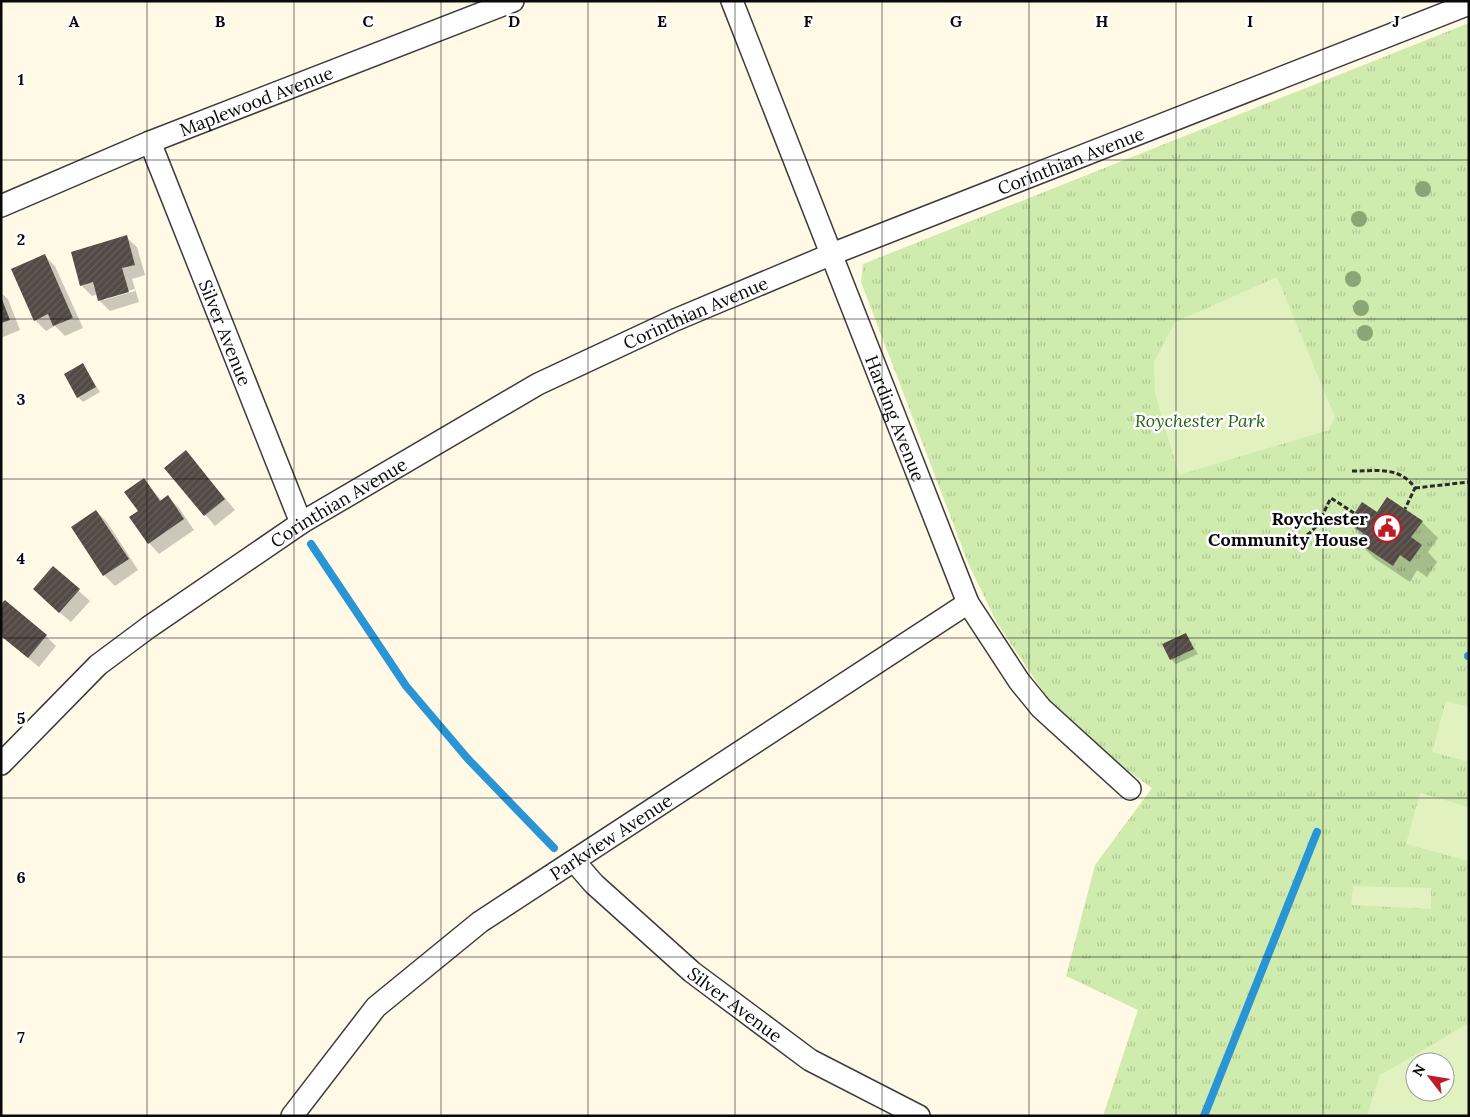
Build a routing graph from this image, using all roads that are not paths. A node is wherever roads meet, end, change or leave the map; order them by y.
1 (513, 1) edge
2 (732, 1) edge
3 (1469, 4) edge
4 (150, 142) junction
5 (1, 206) edge
6 (832, 254) junction
7 (301, 524) junction
8 (968, 603) junction
9 (1, 764) edge
10 (1130, 789) dead end
11 (574, 861) junction
12 (292, 1116) edge
13 (919, 1116) edge

1 - 4 street, Maplewood Avenue
2 - 6 street, Harding Avenue
3 - 6 street, Corinthian Avenue
4 - 5 street, Maplewood Avenue
4 - 7 street, Silver Avenue
6 - 7 street, Corinthian Avenue
6 - 8 street, Harding Avenue
7 - 9 street, Corinthian Avenue
8 - 10 street, Harding Avenue
8 - 11 street, Parkview Avenue
11 - 12 street, Parkview Avenue
11 - 13 street, Silver Avenue

